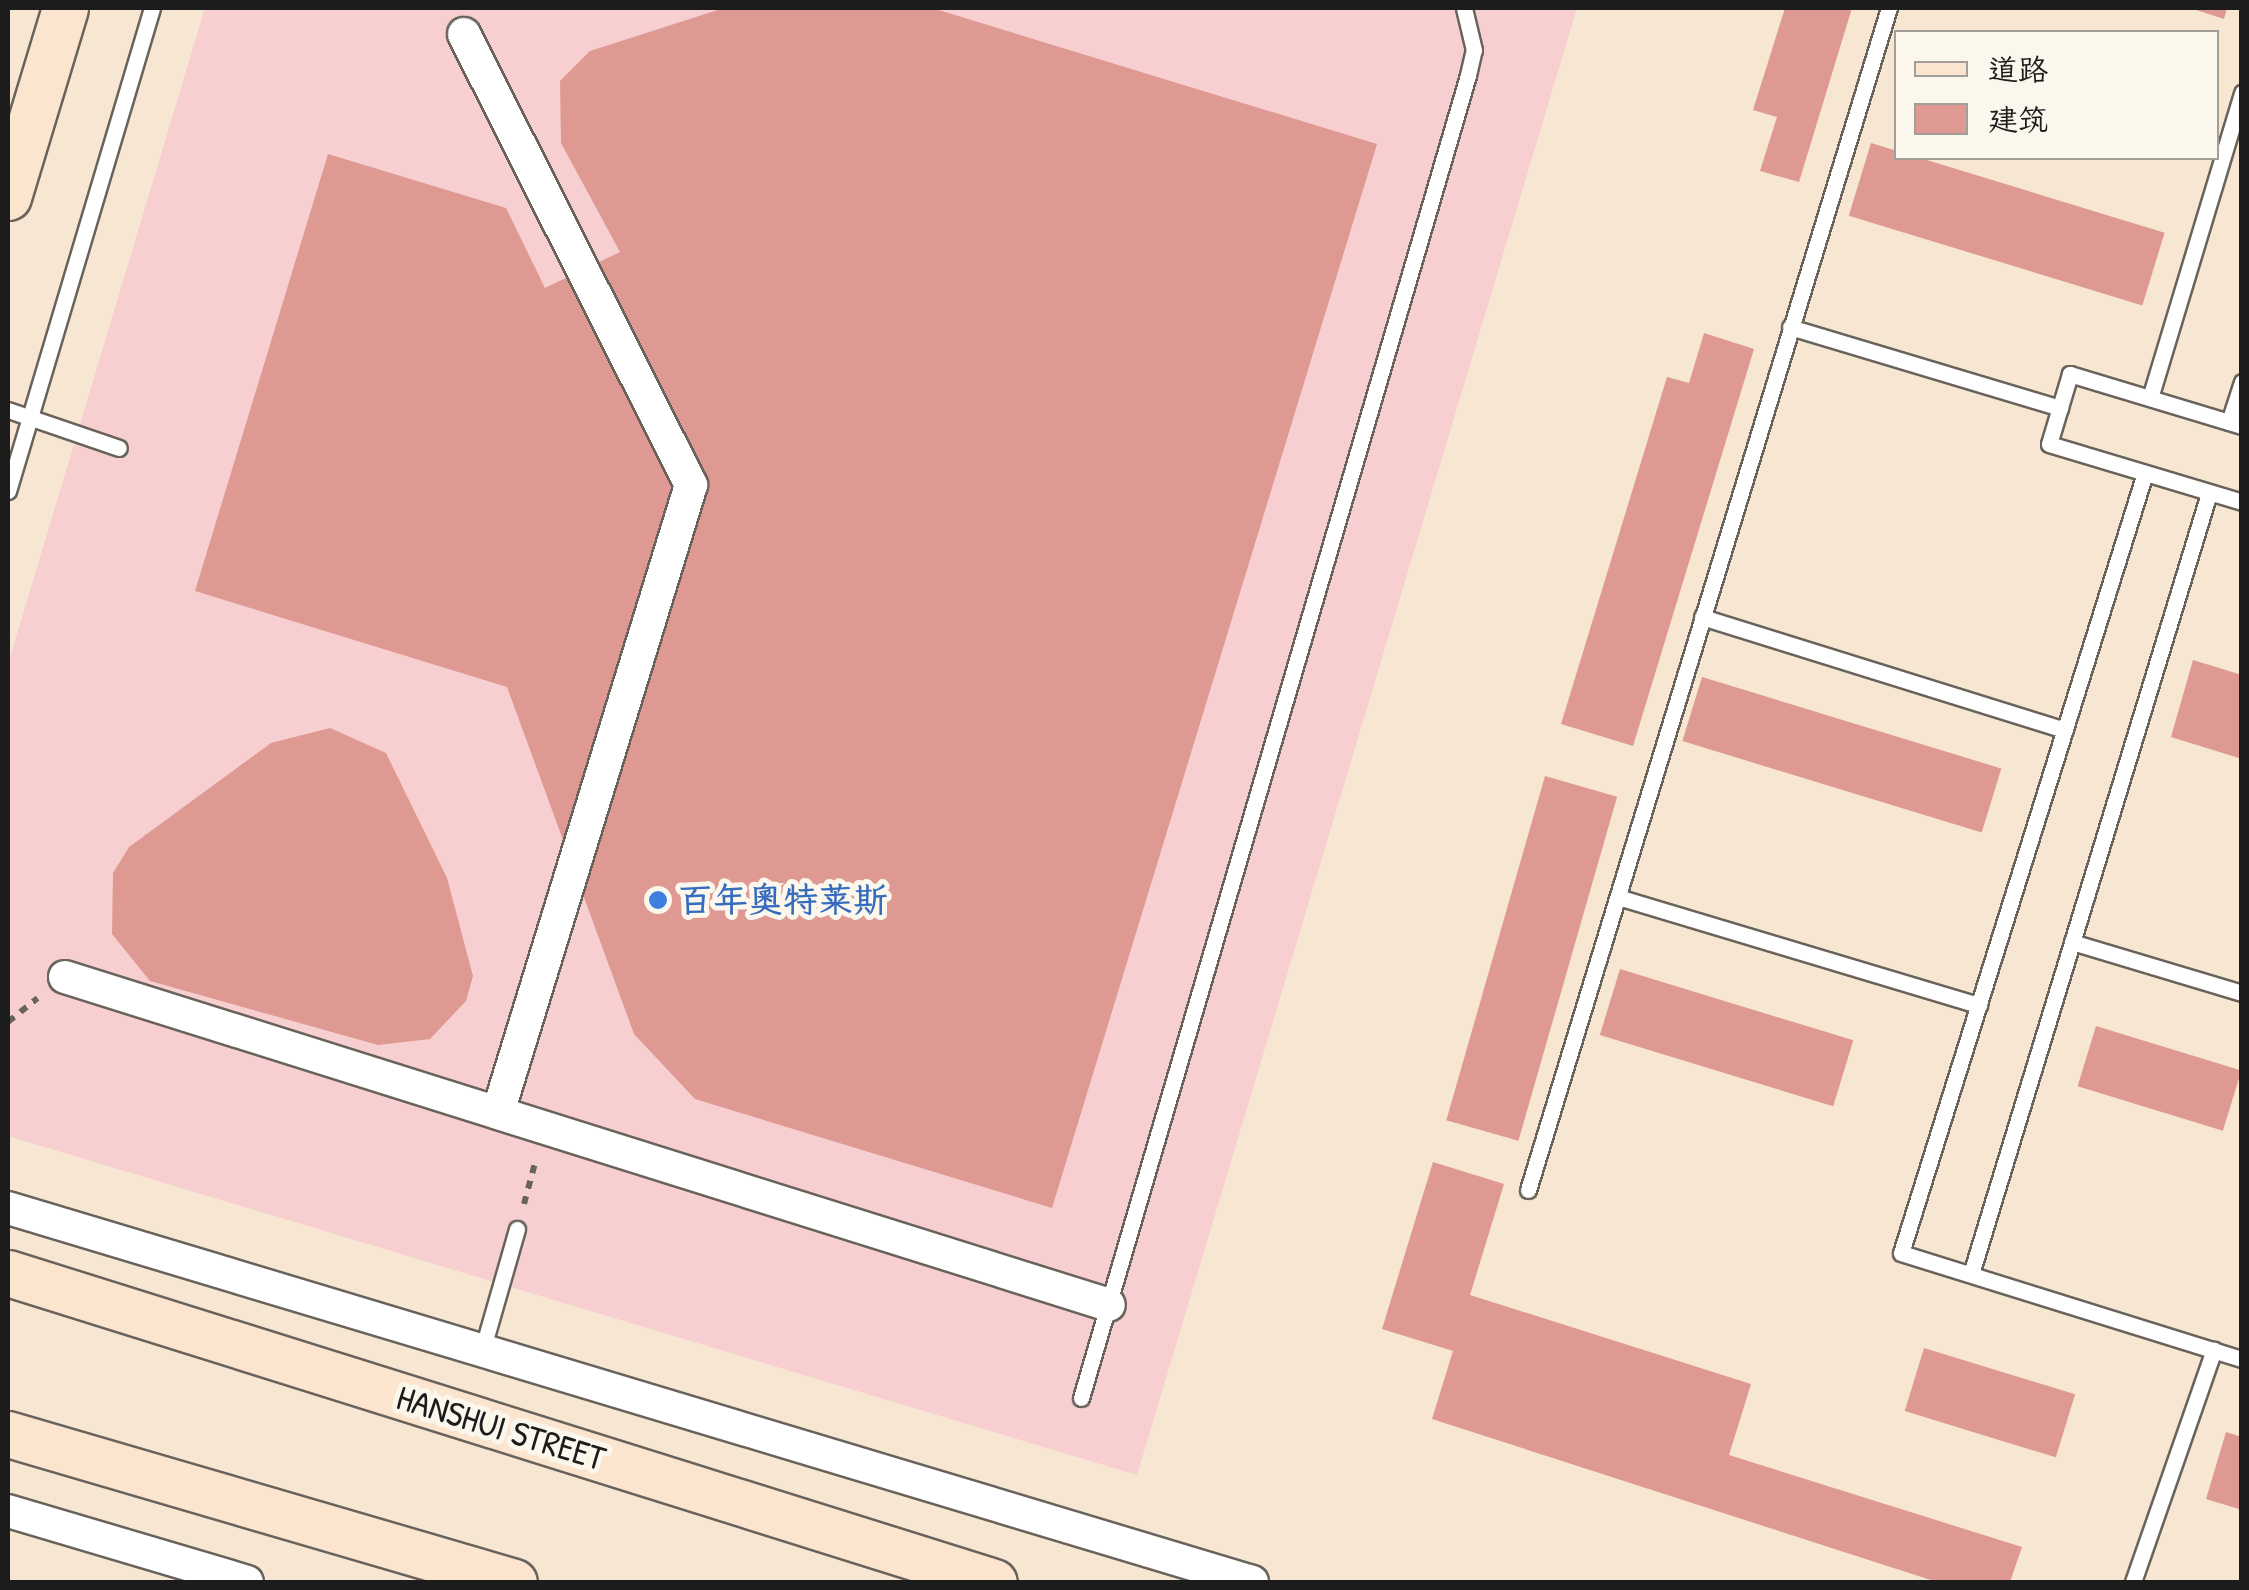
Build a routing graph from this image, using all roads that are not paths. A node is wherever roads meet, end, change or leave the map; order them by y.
1 (65, 8) edge
2 (152, 8) edge
3 (1464, 8) edge
4 (1889, 8) edge
5 (464, 34) dead end
6 (2242, 93) edge
7 (8, 197) edge
8 (1790, 327) junction
9 (2242, 382) edge
10 (2150, 398) junction
11 (2060, 408) junction
12 (8, 410) edge
13 (30, 417) junction
14 (2235, 424) edge
15 (119, 448) dead end
16 (2145, 473) junction
17 (8, 490) edge
18 (2209, 493) junction
19 (2242, 502) edge
20 (1702, 618) junction
21 (2065, 730) junction
22 (1618, 897) junction
23 (2072, 942) junction
24 (65, 977) dead end
25 (2242, 993) edge
26 (1979, 1005) junction
27 (499, 1108) junction
28 (1528, 1190) dead end
29 (8, 1208) edge
30 (517, 1229) road end
31 (8, 1273) edge
32 (1972, 1274) junction
33 (1108, 1306) junction
34 (2214, 1350) junction
35 (482, 1351) junction
36 (2242, 1359) edge
37 (1081, 1398) dead end
38 (8, 1434) edge
39 (8, 1511) edge
40 (246, 1582) edge
41 (514, 1582) edge
42 (994, 1582) edge
43 (1252, 1582) edge
44 (2133, 1582) edge

1 - 7 main road
2 - 13 lane
3 - 33 lane
4 - 8 lane
5 - 27 street
6 - 10 lane
8 - 11 lane
8 - 20 lane
9 - 14 lane
10 - 11 lane
10 - 14 lane
11 - 16 lane
12 - 13 lane
13 - 15 lane
13 - 17 lane
16 - 18 lane
16 - 21 lane
18 - 19 lane
18 - 23 lane
20 - 21 lane
20 - 22 lane
21 - 26 lane
22 - 26 lane
22 - 28 lane
23 - 25 lane
23 - 32 lane
24 - 27 street
26 - 32 lane
27 - 33 street
29 - 35 street
30 - 35 lane
31 - 42 main road, HANSHUI STREET
32 - 34 lane
33 - 37 lane
34 - 36 lane
34 - 44 lane
35 - 43 street
38 - 41 main road
39 - 40 street

